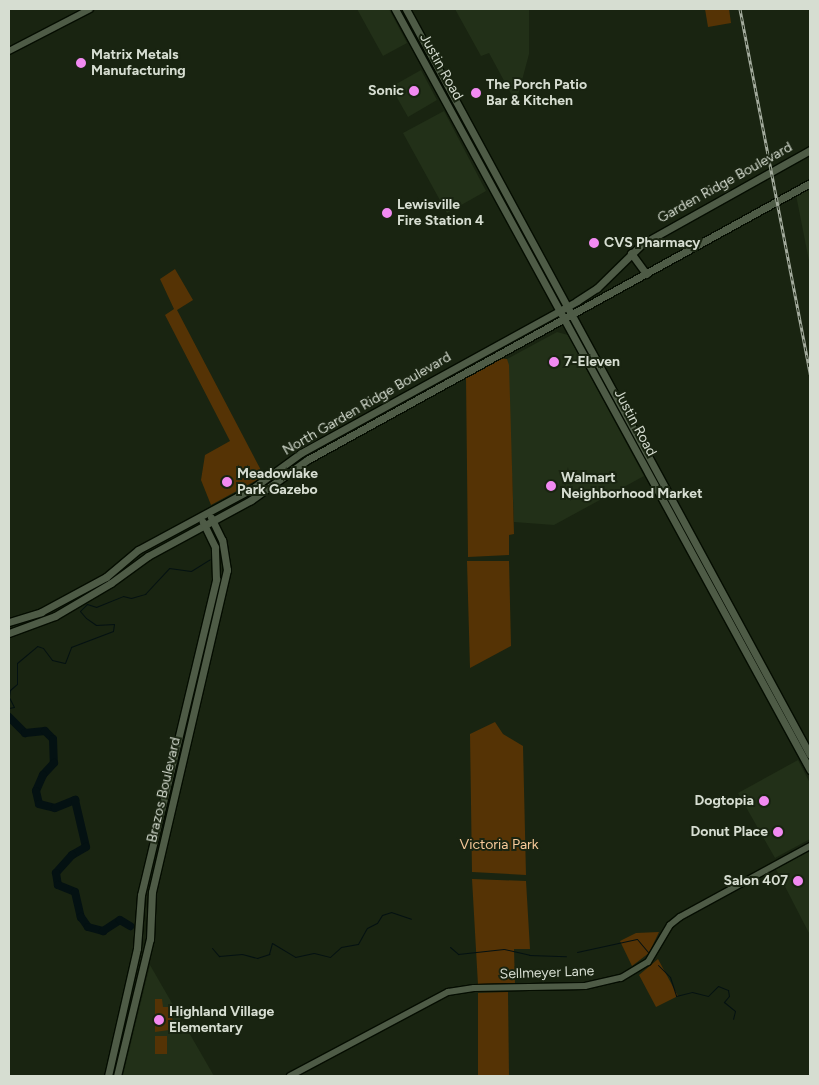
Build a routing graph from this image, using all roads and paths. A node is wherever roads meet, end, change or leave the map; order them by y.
1 (90, 9) edge
2 (395, 9) edge
3 (406, 9) edge
4 (9, 51) edge
5 (810, 151) edge
6 (489, 162) junction
7 (482, 166) junction
8 (810, 183) edge
9 (526, 228) junction
10 (518, 233) junction
11 (631, 253) junction
12 (646, 274) junction
13 (567, 306) junction
14 (560, 310) junction
15 (572, 314) junction
16 (564, 319) junction
17 (543, 330) junction
18 (572, 332) junction
19 (482, 353) junction
20 (488, 360) junction
21 (640, 441) junction
22 (633, 445) junction
23 (209, 512) junction
24 (200, 516) junction
25 (213, 521) junction
26 (205, 525) junction
27 (9, 622) edge
28 (9, 632) edge
29 (180, 729) junction
30 (190, 731) junction
31 (810, 755) edge
32 (809, 767) edge
33 (810, 846) edge
34 (124, 1007) junction
35 (133, 1009) junction
36 (108, 1076) edge
37 (117, 1076) edge
38 (290, 1076) edge

1 - 4 street
2 - 7 main road, Justin Road
3 - 6 main road, Justin Road
5 - 11 main road, Garden Ridge Boulevard
6 - 7 main road
6 - 9 main road, Justin Road
7 - 10 main road, Justin Road
8 - 12 main road
9 - 10 main road
9 - 13 main road, Justin Road
10 - 14 main road, Justin Road
11 - 12 main road
11 - 13 main road, Garden Ridge Boulevard
12 - 15 main road
13 - 14 main road, Garden Ridge Boulevard
13 - 15 main road, Justin Road
14 - 16 main road, Justin Road
14 - 19 main road, Garden Ridge Boulevard
15 - 16 main road
15 - 21 main road, Justin Road
16 - 17 main road
16 - 18 main road, Justin Road
17 - 18 main road
17 - 20 main road
18 - 22 main road, Justin Road
19 - 20 main road
19 - 23 main road, North Garden Ridge Boulevard
20 - 25 main road
21 - 22 main road
21 - 31 main road, Justin Road
22 - 32 main road, Justin Road
23 - 24 main road, North Garden Ridge Boulevard
23 - 25 main road, Brazos Boulevard
24 - 26 main road, Brazos Boulevard
24 - 27 main road, North Garden Ridge Boulevard
25 - 26 main road
25 - 30 main road, Brazos Boulevard
26 - 28 main road
26 - 29 main road, Brazos Boulevard
29 - 30 main road
29 - 34 main road, Brazos Boulevard
30 - 35 main road, Brazos Boulevard
33 - 38 street, Sellmeyer Lane
34 - 35 main road
34 - 36 main road, Brazos Boulevard
35 - 37 main road, Brazos Boulevard

